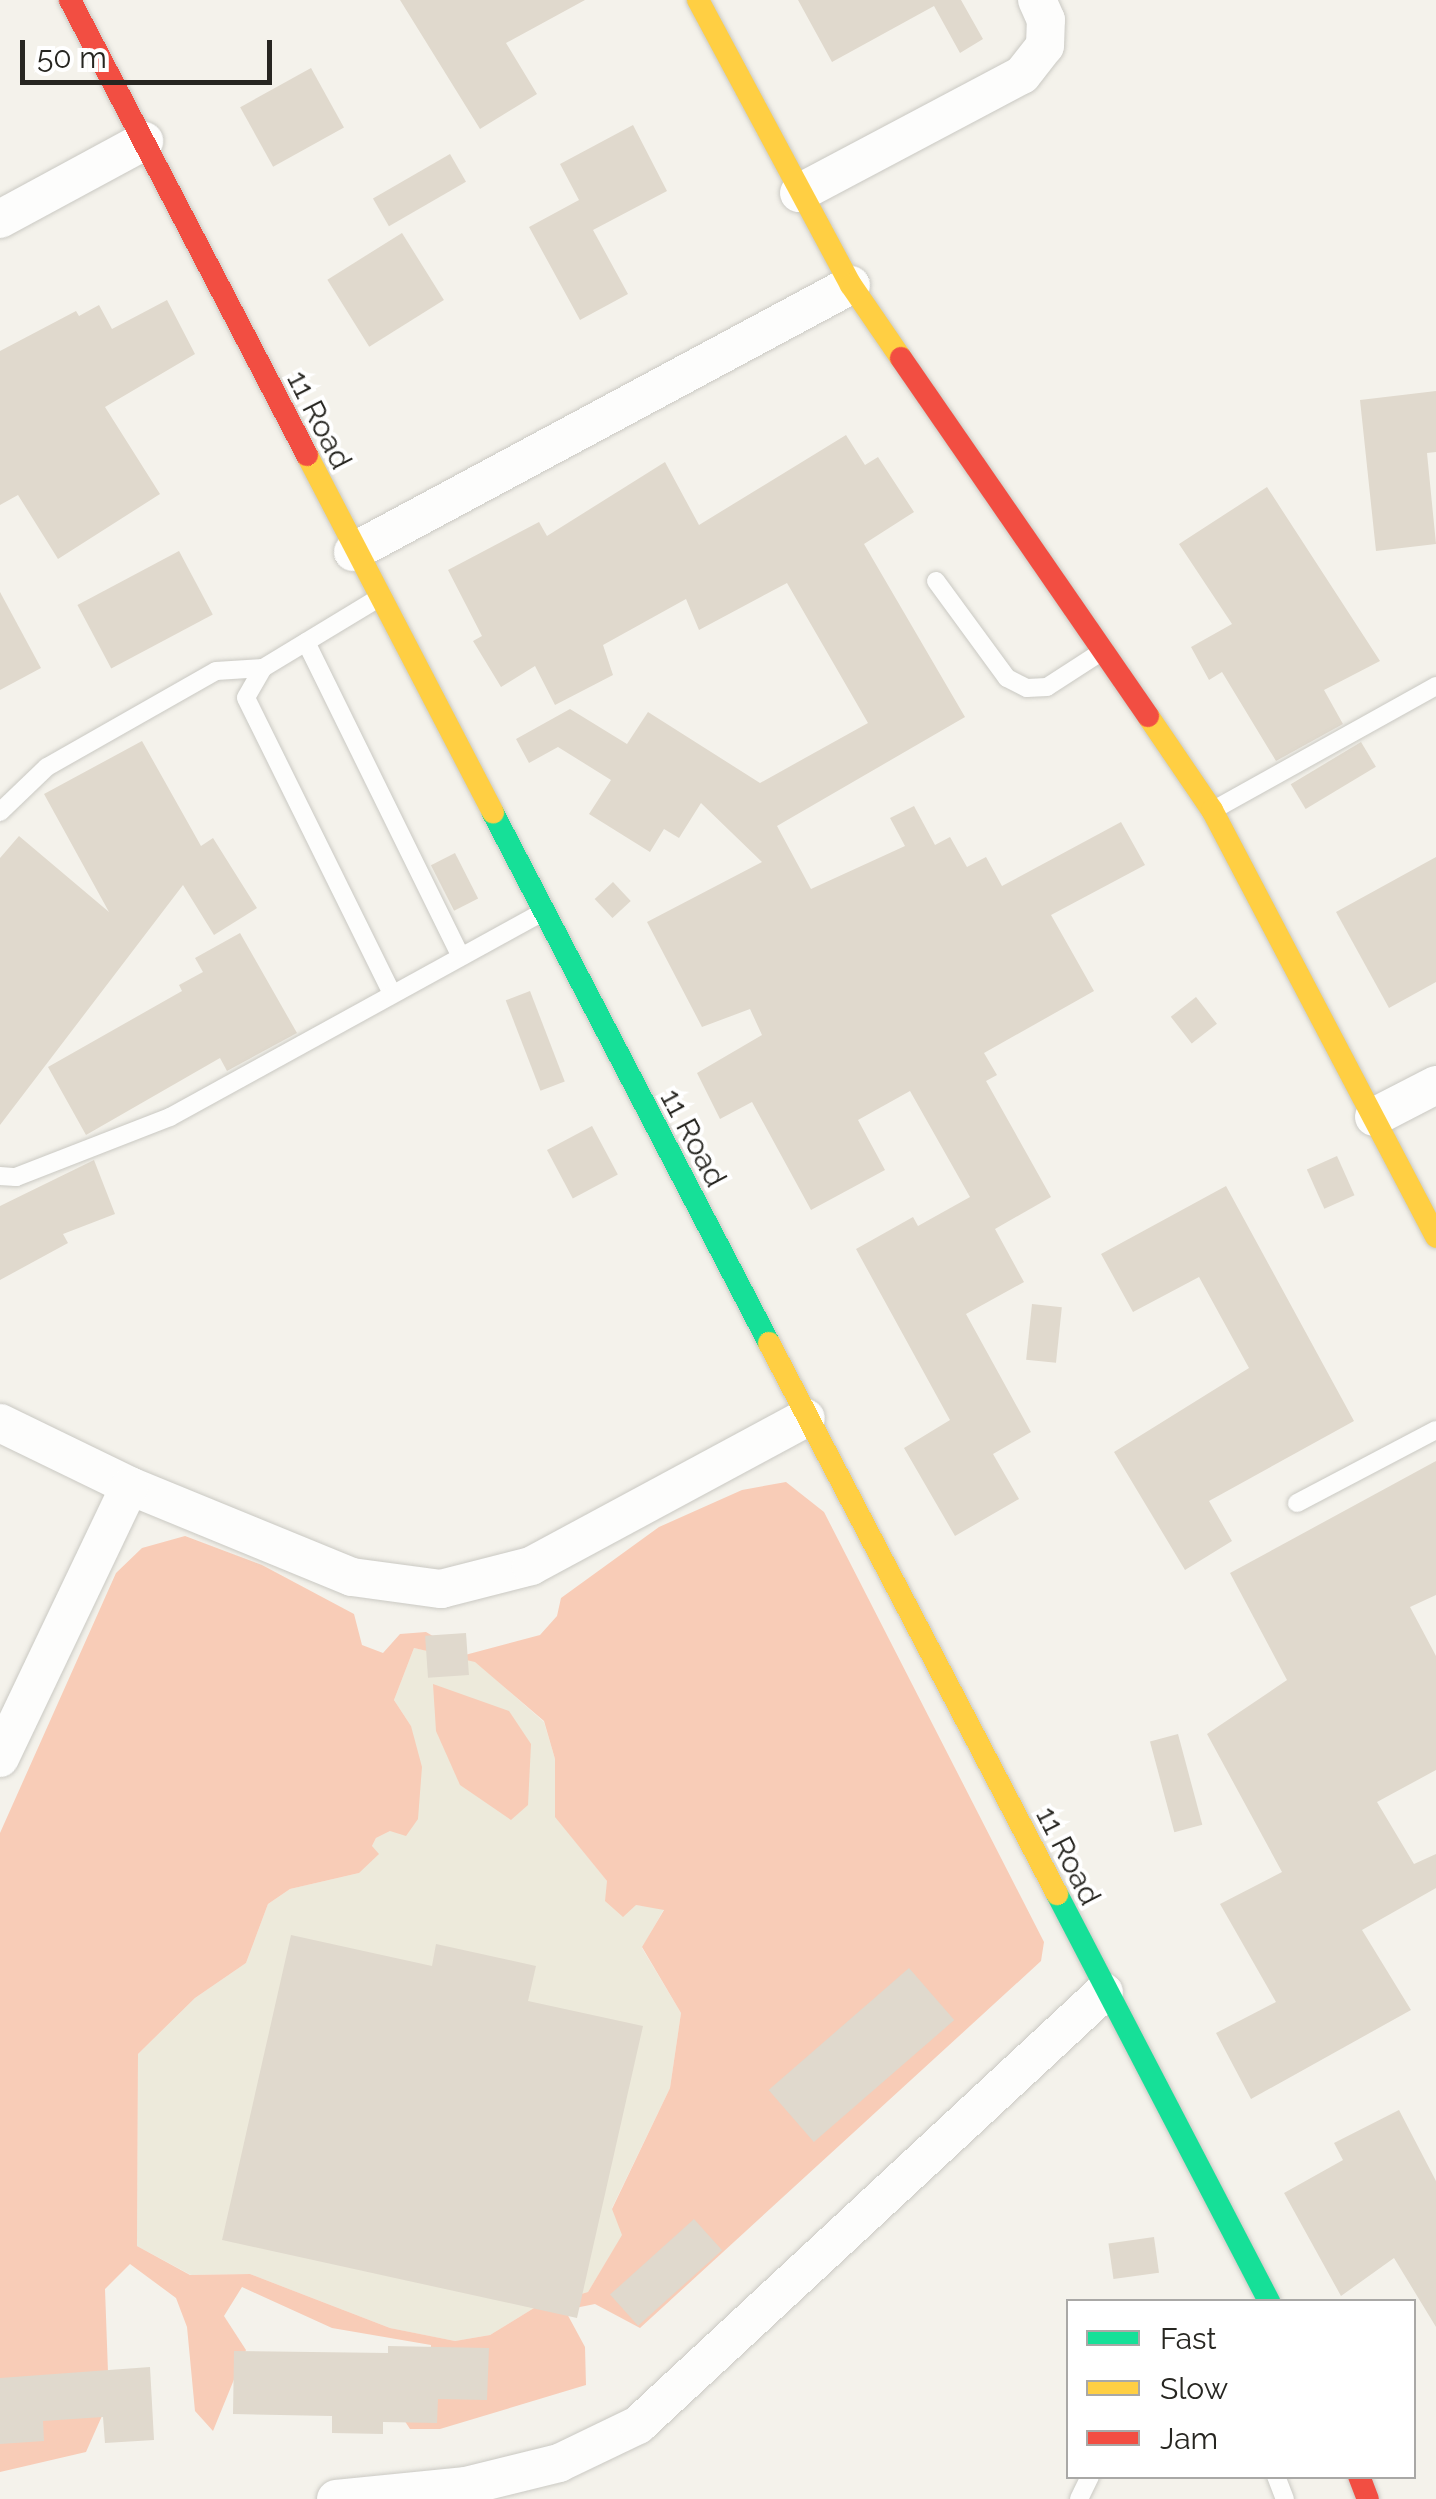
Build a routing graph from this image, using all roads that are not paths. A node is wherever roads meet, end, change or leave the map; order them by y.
1 (70, 0) edge
2 (698, 0) edge
3 (1037, 0) edge
4 (144, 141) junction
5 (799, 193) junction
6 (0, 220) edge
7 (851, 285) junction
8 (353, 552) junction
9 (936, 581) dead end
10 (377, 599) junction
11 (306, 642) junction
12 (1105, 649) junction
13 (263, 668) junction
14 (1436, 686) edge
15 (1212, 810) junction
16 (0, 812) edge
17 (542, 913) junction
18 (460, 955) junction
19 (391, 991) junction
20 (1436, 1085) edge
21 (1374, 1117) junction
22 (0, 1176) edge
23 (1436, 1236) edge
24 (806, 1418) junction
25 (0, 1422) edge
26 (1436, 1430) edge
27 (130, 1486) junction
28 (1297, 1503) dead end
29 (0, 1758) edge
30 (1104, 1992) junction
31 (1267, 2299) edge
32 (336, 2499) edge

1 - 4 street, 11 Road
2 - 5 street
3 - 5 street
4 - 6 street
4 - 8 street, 11 Road
5 - 7 street
7 - 8 street
7 - 12 street
8 - 10 street, 11 Road
9 - 12 lane
10 - 11 lane
10 - 17 street, 11 Road
11 - 13 lane
11 - 18 lane
12 - 15 street
13 - 16 lane
13 - 19 lane
14 - 15 lane
15 - 21 street
17 - 18 lane
17 - 24 street, 11 Road
18 - 19 lane
19 - 22 lane
20 - 21 street
21 - 23 street
24 - 27 street
24 - 30 street, 11 Road
25 - 27 street
26 - 28 lane
27 - 29 street
30 - 31 street, 11 Road
30 - 32 street

